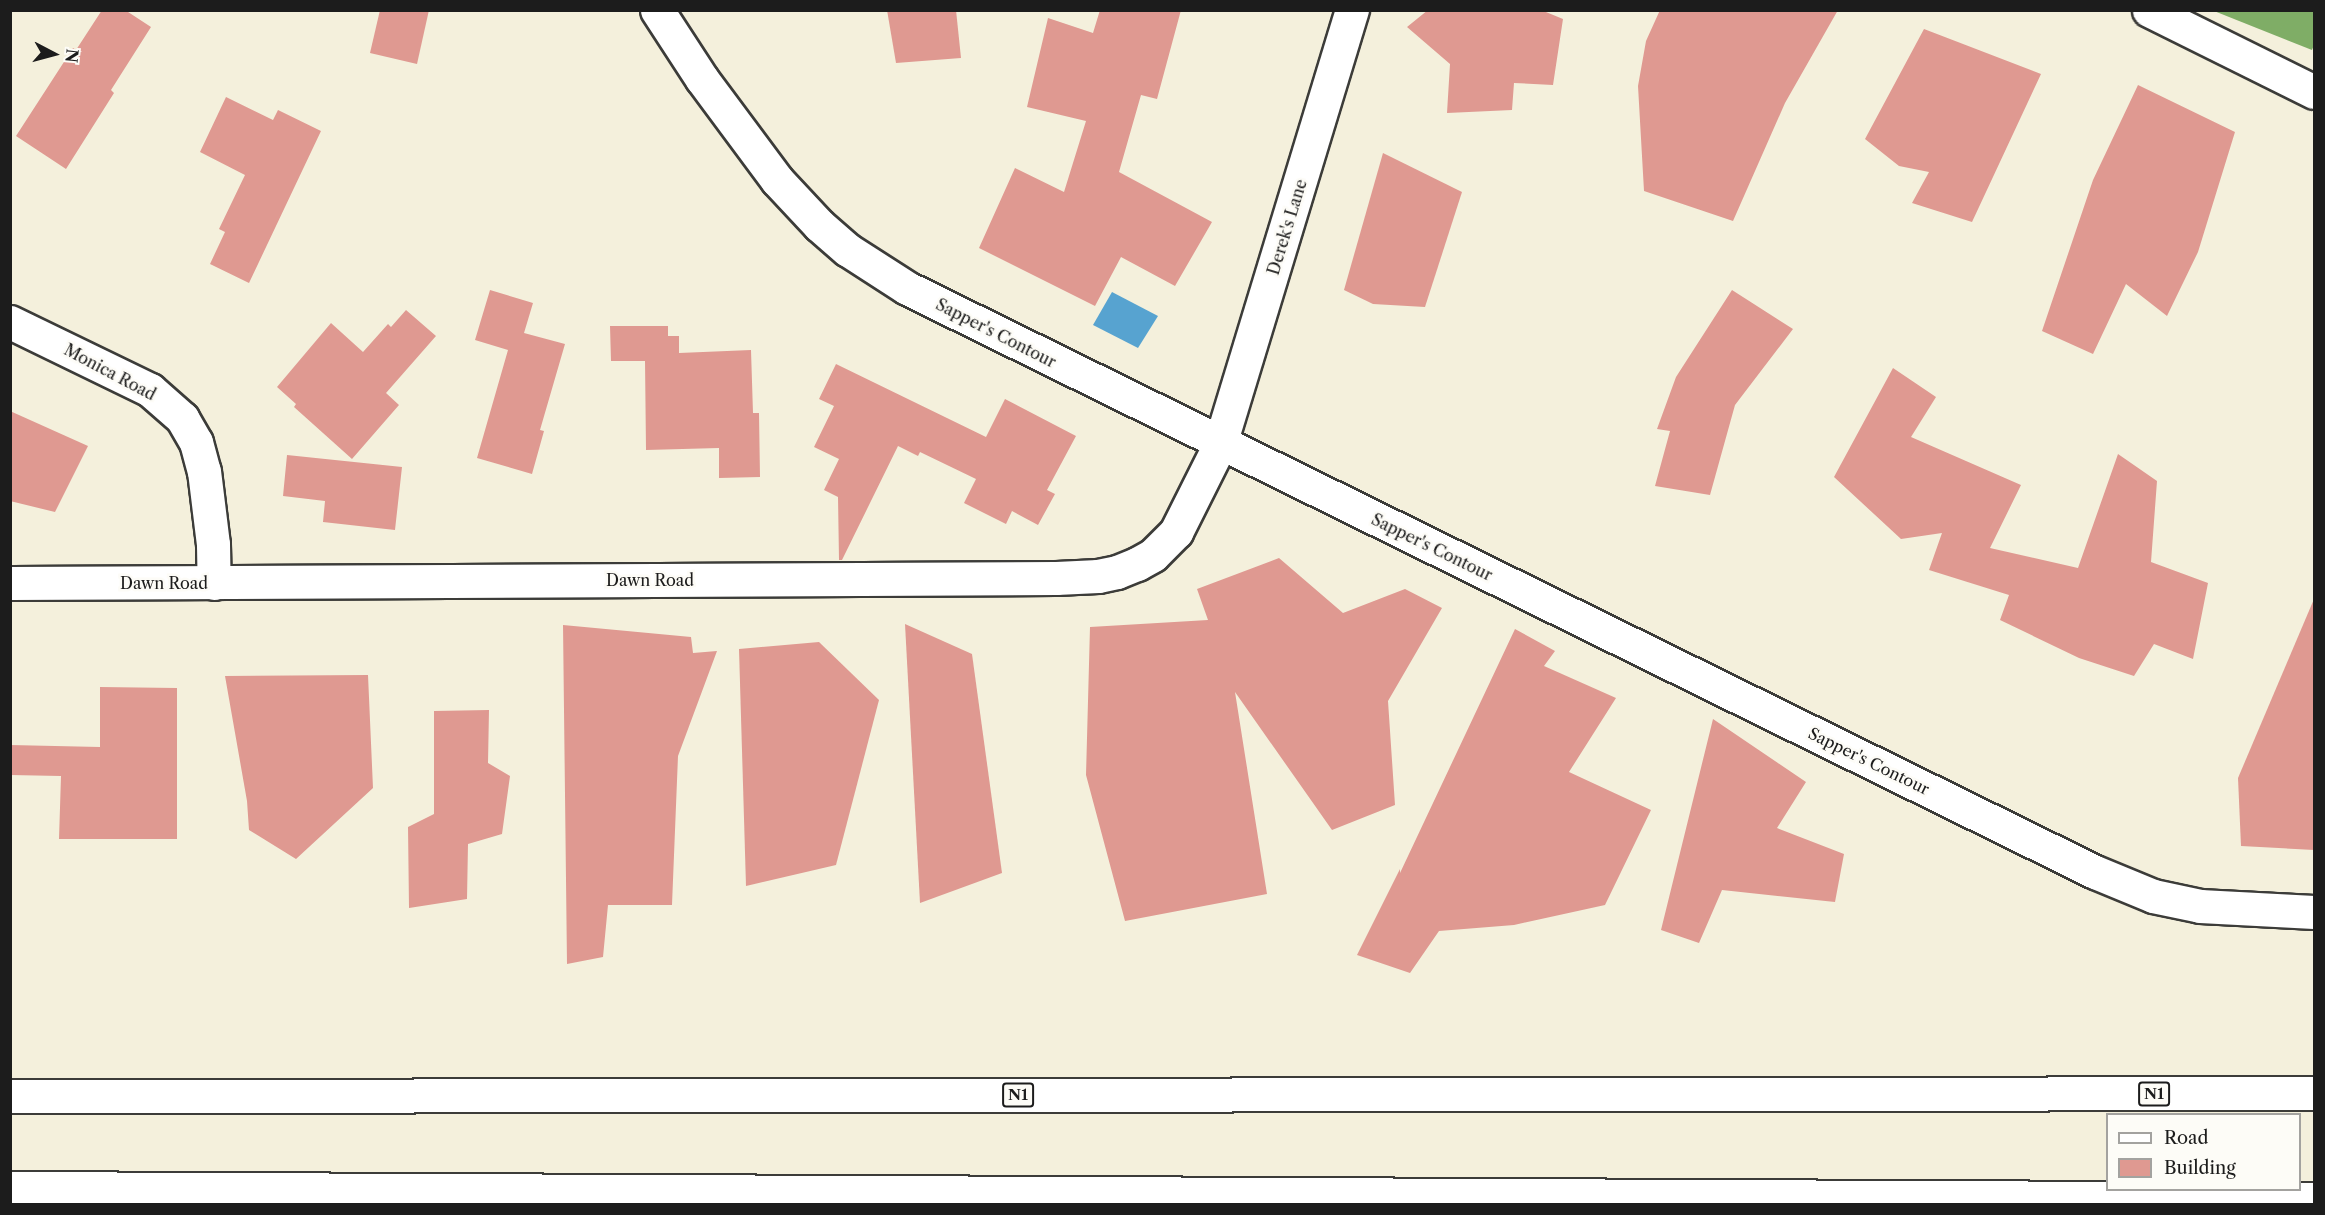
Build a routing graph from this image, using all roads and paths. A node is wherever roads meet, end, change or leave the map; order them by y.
1 (657, 10) edge
2 (1352, 10) edge
3 (2149, 10) edge
4 (2314, 92) edge
5 (10, 322) edge
6 (1220, 444) junction
7 (10, 583) edge
8 (214, 583) junction
9 (2314, 912) edge
10 (2314, 1093) edge
11 (21, 1095) edge
12 (10, 1188) edge
13 (1384, 1196) junction
14 (2314, 1199) edge
15 (1201, 1204) edge

1 - 6 main road, Sapper's Contour
2 - 6 main road, Derek's Lane
3 - 4 main road
5 - 8 main road, Monica Road
6 - 8 main road, Dawn Road
6 - 9 main road, Sapper's Contour
7 - 8 main road, Dawn Road
10 - 11 main road, N1
12 - 13 main road
13 - 14 main road
13 - 15 main road

